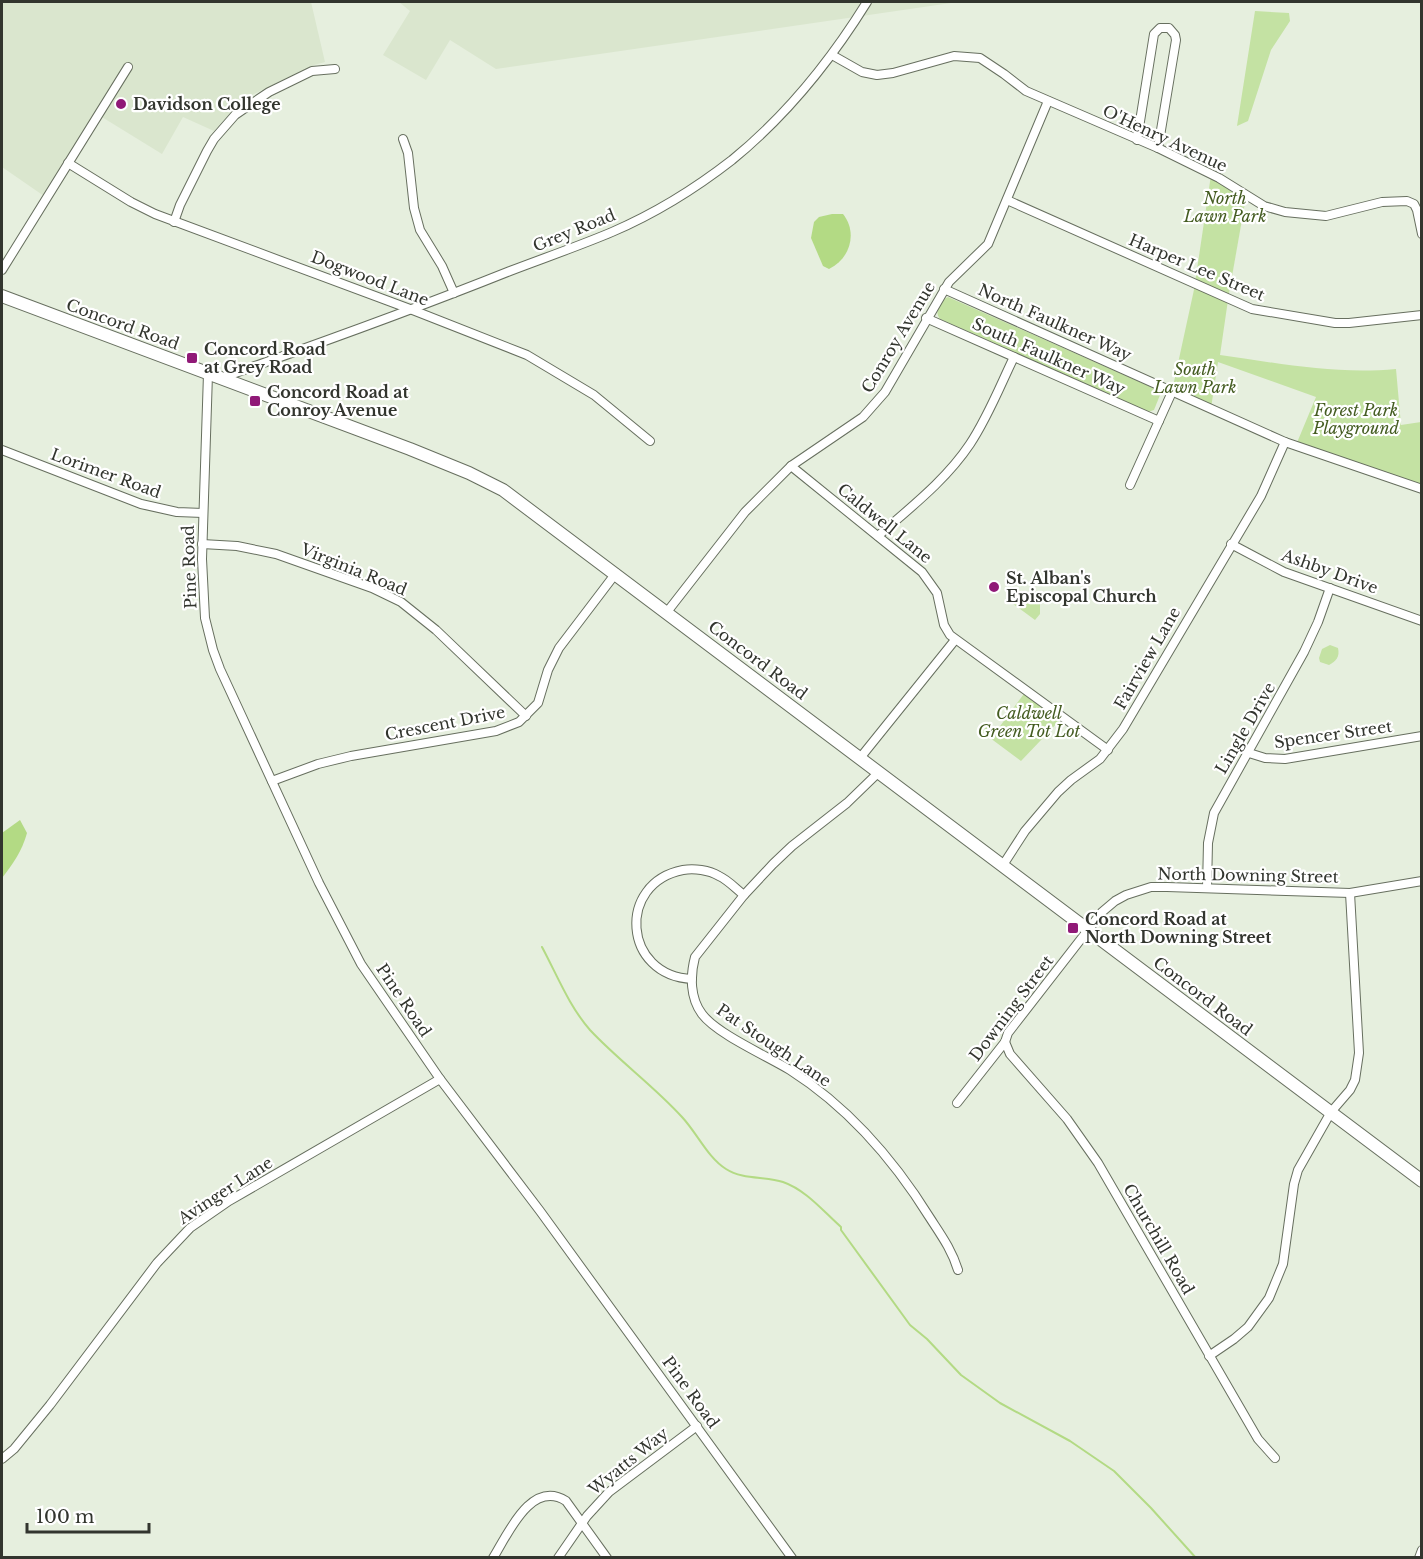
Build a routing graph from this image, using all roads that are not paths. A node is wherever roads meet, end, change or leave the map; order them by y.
1 (867, 2) edge
2 (832, 55) junction
3 (128, 66) dead end
4 (335, 69) dead end
5 (1048, 101) junction
6 (403, 139) dead end
7 (1137, 140) junction
8 (1158, 148) junction
9 (68, 163) junction
10 (1007, 200) junction
11 (174, 222) junction
12 (1422, 234) edge
13 (2, 270) edge
14 (944, 289) junction
15 (454, 293) junction
16 (2, 296) edge
17 (410, 309) junction
18 (1422, 315) edge
19 (926, 318) junction
20 (1014, 357) junction
21 (208, 374) junction
22 (220, 378) junction
23 (1172, 392) junction
24 (1159, 421) junction
25 (650, 441) dead end
26 (1285, 442) junction
27 (2, 450) edge
28 (791, 465) junction
29 (1130, 485) dead end
30 (1422, 489) edge
31 (203, 513) junction
32 (878, 536) junction
33 (202, 544) junction
34 (1231, 544) junction
35 (616, 573) junction
36 (1330, 588) junction
37 (667, 612) junction
38 (1422, 621) edge
39 (955, 640) junction
40 (526, 716) junction
41 (1422, 736) edge
42 (1108, 750) junction
43 (1249, 753) junction
44 (860, 758) junction
45 (879, 772) junction
46 (272, 782) junction
47 (1003, 865) junction
48 (1422, 881) edge
49 (1207, 888) junction
50 (1350, 893) junction
51 (744, 895) junction
52 (1088, 930) junction
53 (692, 979) junction
54 (1005, 1042) junction
55 (440, 1079) junction
56 (957, 1103) dead end
57 (1331, 1112) junction
58 (1422, 1181) edge
59 (958, 1270) dead end
60 (1209, 1356) junction
61 (697, 1426) junction
62 (1275, 1458) dead end
63 (2, 1459) edge
64 (582, 1524) junction
65 (1422, 1550) edge
66 (493, 1557) edge
67 (558, 1557) edge
68 (607, 1557) edge
69 (792, 1557) edge
70 (1419, 1557) edge

1 - 2 street, Grey Road
2 - 5 street, O'Henry Avenue
2 - 15 street, Grey Road
3 - 9 street
4 - 11 street
5 - 7 street, O'Henry Avenue
5 - 10 street, Conroy Avenue
6 - 15 street
7 - 8 street, O'Henry Avenue
7 - 8 street
8 - 12 street, O'Henry Avenue
9 - 11 street, Dogwood Lane
9 - 13 street
10 - 14 street, Conroy Avenue
10 - 18 street, Harper Lee Street
11 - 17 street, Dogwood Lane
14 - 19 street, Conroy Avenue
14 - 23 street, North Faulkner Way
15 - 17 street, Grey Road
16 - 21 main road, Concord Road
17 - 22 street, Grey Road
17 - 25 street, Dogwood Lane
19 - 20 street, South Faulkner Way
19 - 28 street, Conroy Avenue
20 - 24 street, South Faulkner Way
20 - 32 street
21 - 22 main road, Concord Road
21 - 31 street, Pine Road
22 - 35 main road, Concord Road
23 - 24 street
23 - 26 street, North Faulkner Way
24 - 29 street
26 - 30 street, North Faulkner Way
26 - 34 street, Fairview Lane
27 - 31 street, Lorimer Road
28 - 32 street, Caldwell Lane
28 - 37 street, Conroy Avenue
31 - 33 street, Pine Road
32 - 39 street, Caldwell Lane
33 - 40 street, Virginia Road
33 - 46 street, Pine Road
34 - 36 street, Ashby Drive
34 - 42 street, Fairview Lane
35 - 37 main road, Concord Road
35 - 40 street, Crescent Drive
36 - 38 street, Ashby Drive
36 - 43 street, Lingle Drive
37 - 44 main road, Concord Road
39 - 42 street, Caldwell Lane
39 - 44 street
40 - 46 street, Crescent Drive
41 - 43 street, Spencer Street
42 - 47 street, Fairview Lane
43 - 49 street, Lingle Drive
44 - 45 main road, Concord Road
45 - 47 main road, Concord Road
45 - 51 street, Pat Stough Lane
46 - 55 street, Pine Road
47 - 52 main road, Concord Road
48 - 50 street, North Downing Street
49 - 50 street, North Downing Street
49 - 52 street, North Downing Street
50 - 57 street
51 - 53 street, Pat Stough Lane
51 - 53 street
52 - 54 street, Downing Street
52 - 57 main road, Concord Road
53 - 59 street, Pat Stough Lane
54 - 56 street, Downing Street
54 - 60 street, Churchill Road
55 - 61 street, Pine Road
55 - 63 street, Avinger Lane
57 - 58 main road, Concord Road
57 - 60 street
60 - 62 street, Churchill Road
61 - 64 street, Wyatts Way
61 - 69 street, Pine Road
64 - 66 street
64 - 67 street, Wyatts Way
64 - 68 street
65 - 70 street

